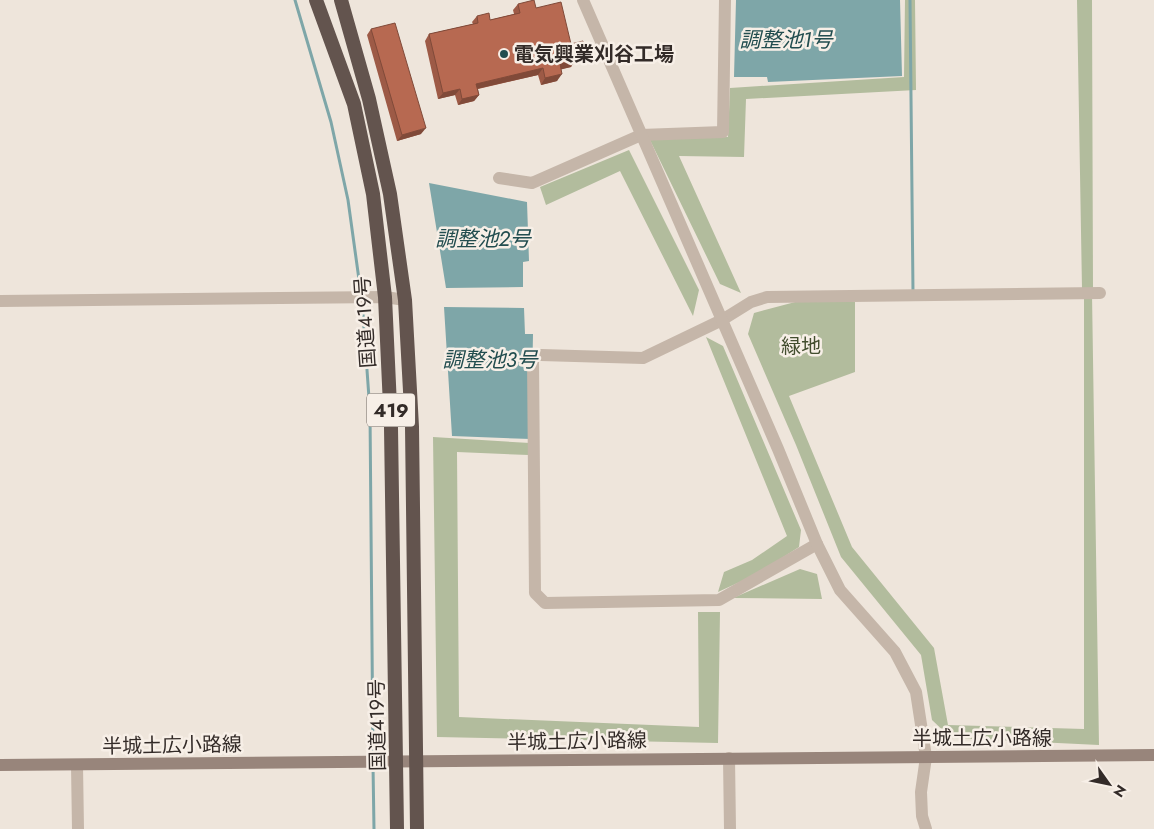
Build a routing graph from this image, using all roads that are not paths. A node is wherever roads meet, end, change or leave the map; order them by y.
1 (316, 0) edge
2 (341, 0) edge
3 (583, 0) edge
4 (725, 0) edge
5 (641, 135) junction
6 (499, 178) dead end
7 (1100, 293) dead end
8 (384, 297) junction
9 (406, 300) junction
10 (0, 301) edge
11 (722, 320) junction
12 (817, 544) junction
13 (1154, 755) edge
14 (926, 757) junction
15 (729, 758) junction
16 (398, 761) junction
17 (416, 761) junction
18 (0, 765) edge
19 (77, 765) junction
20 (78, 829) edge
21 (397, 829) edge
22 (417, 829) edge
23 (730, 829) edge
24 (926, 829) edge

1 - 8 highway, 国道419号 / 419
2 - 9 highway, 国道419号 / 419
3 - 5 street
4 - 5 street
5 - 6 street
5 - 11 street
7 - 11 street
8 - 9 street
8 - 10 street
8 - 16 highway, 国道419号 / 419
9 - 17 highway, 国道419号 / 419
11 - 12 street
11 - 12 street
12 - 14 street
13 - 14 main road, 半城土広小路線
14 - 15 main road, 半城土広小路線
14 - 24 street
15 - 17 main road, 半城土広小路線
15 - 23 street
16 - 17 main road, 半城土広小路線
16 - 19 main road, 半城土広小路線
16 - 21 highway, 国道419号 / 419
17 - 22 highway, 国道419号 / 419
18 - 19 main road, 半城土広小路線
19 - 20 street

